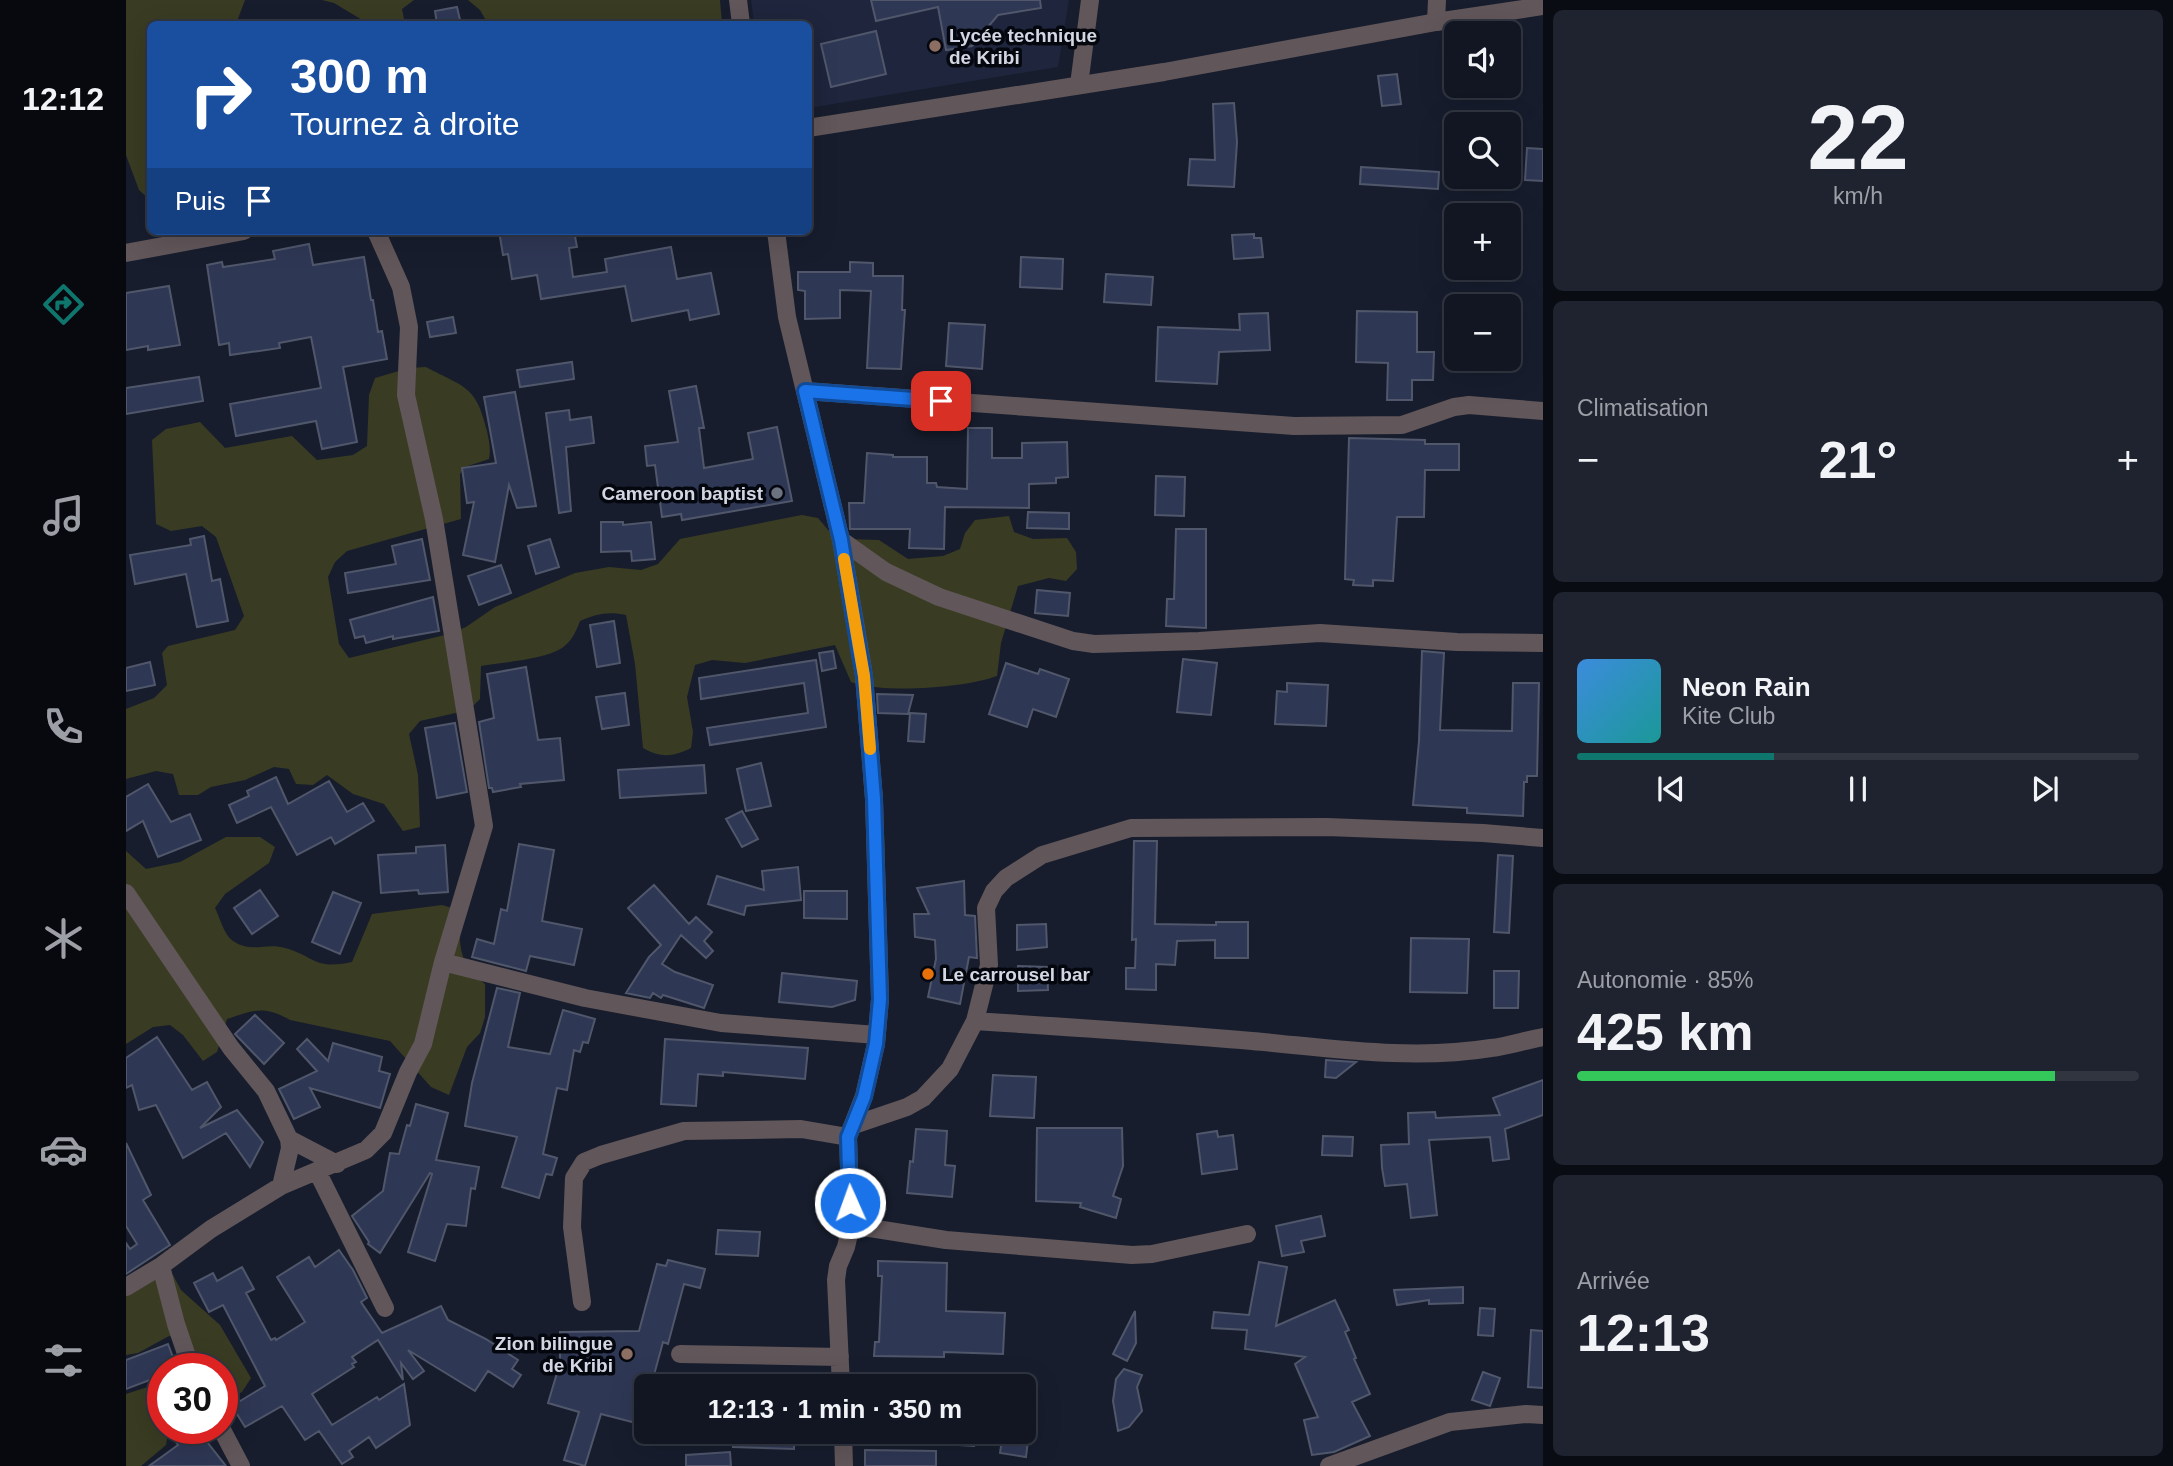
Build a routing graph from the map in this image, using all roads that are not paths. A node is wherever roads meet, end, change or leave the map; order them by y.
1 (738, 0) edge
2 (1090, 0) edge
3 (1437, 0) edge
4 (1543, 6) edge
5 (741, 21) edge
6 (1436, 22) junction
7 (1079, 85) junction
8 (812, 127) edge
9 (223, 235) edge
10 (378, 235) edge
11 (777, 235) edge
12 (126, 253) edge
13 (805, 391) junction
14 (1543, 411) edge
15 (841, 540) junction
16 (1543, 643) edge
17 (1543, 838) edge
18 (126, 893) edge
19 (443, 962) junction
20 (975, 1021) junction
21 (877, 1035) junction
22 (1543, 1037) edge
23 (851, 1131) junction
24 (289, 1139) junction
25 (337, 1164) junction
26 (317, 1171) junction
27 (281, 1186) junction
28 (851, 1225) junction
29 (1247, 1234) dead end
30 (161, 1266) junction
31 (126, 1287) edge
32 (582, 1302) dead end
33 (385, 1308) dead end
34 (186, 1353) edge
35 (680, 1354) dead end
36 (840, 1357) junction
37 (841, 1374) edge
38 (1543, 1415) edge
39 (229, 1444) edge
40 (843, 1444) edge
41 (241, 1466) edge
42 (844, 1466) edge
43 (1329, 1466) edge

1 - 5 street
2 - 7 street
3 - 6 street
4 - 6 street
6 - 7 street
7 - 8 street
9 - 12 street
10 - 19 street
11 - 13 street
13 - 14 street
13 - 15 street
15 - 16 street
15 - 21 street
17 - 20 street
18 - 24 street
19 - 21 street
19 - 25 street
20 - 22 street
20 - 23 street
21 - 23 street
23 - 28 street
23 - 32 street
24 - 25 street
24 - 27 street
25 - 26 street
26 - 27 street
26 - 33 street
27 - 30 street
28 - 29 street
28 - 36 street
30 - 31 street
30 - 34 street
35 - 36 street
36 - 37 street
38 - 43 street
39 - 41 street
40 - 42 street

